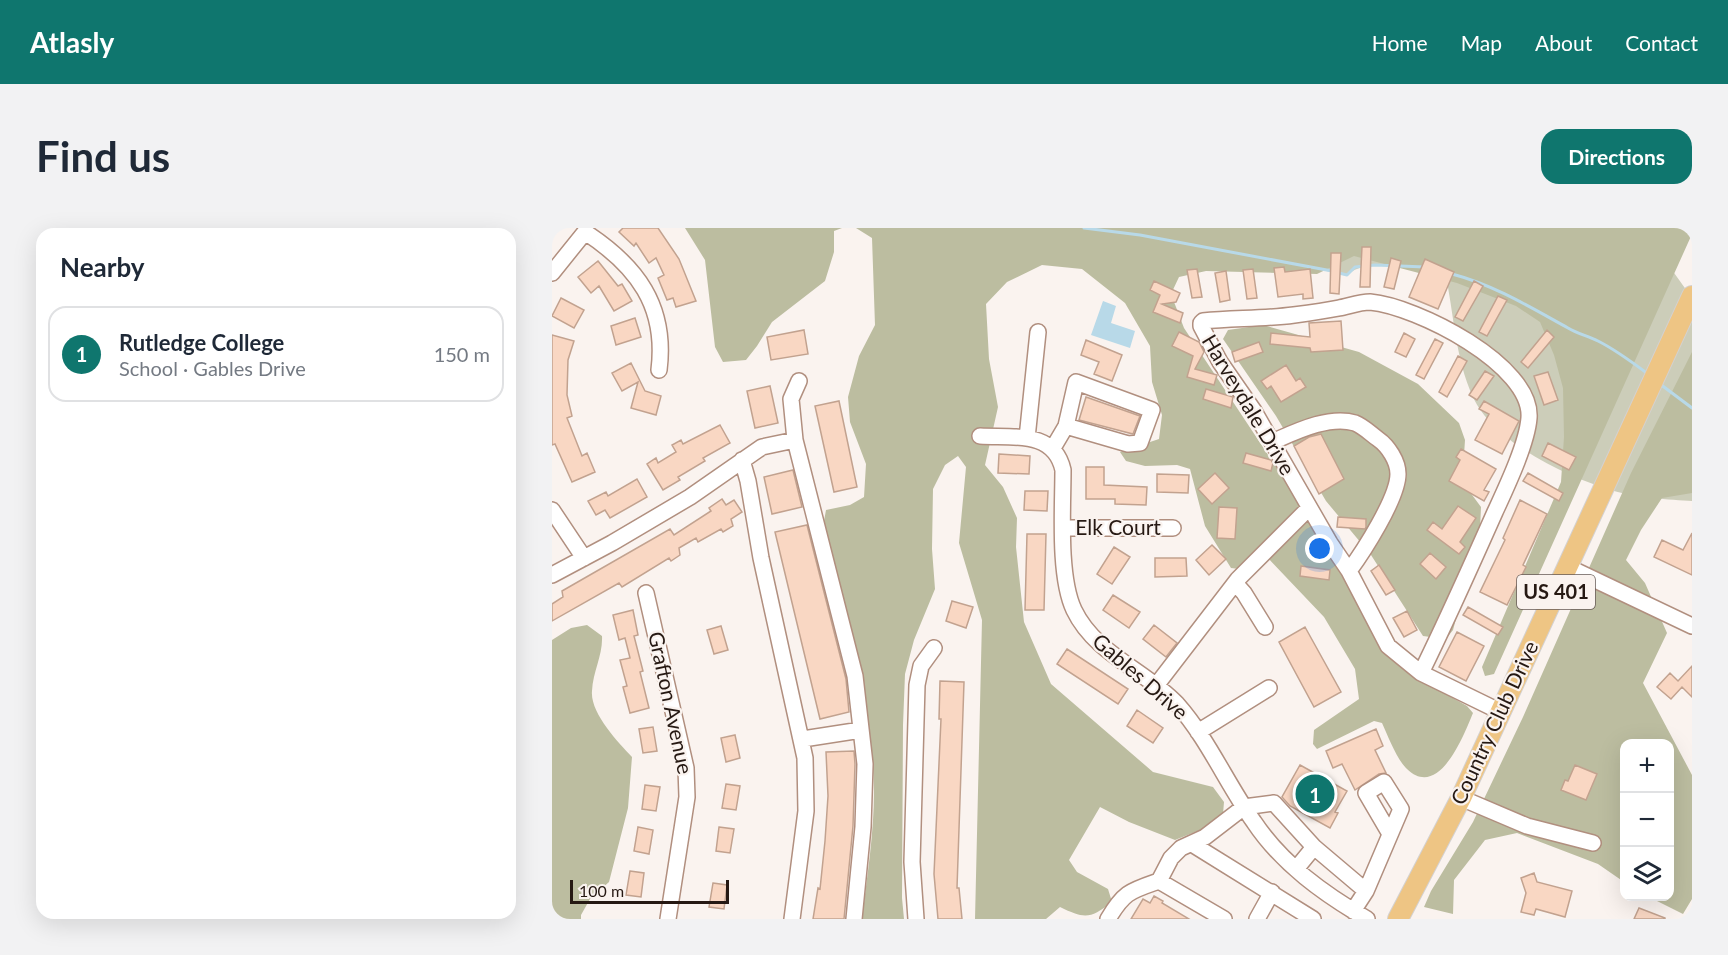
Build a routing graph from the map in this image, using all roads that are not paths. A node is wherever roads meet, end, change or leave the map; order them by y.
1 (579, 230) edge
2 (552, 273) edge
3 (1692, 296) edge
4 (1038, 332) dead end
5 (659, 370) dead end
6 (799, 381) dead end
7 (1066, 426) junction
8 (980, 436) dead end
9 (1027, 438) junction
10 (795, 440) junction
11 (1272, 442) junction
12 (1053, 448) junction
13 (742, 460) junction
14 (1309, 508) junction
15 (552, 510) edge
16 (1063, 528) junction
17 (1173, 528) dead end
18 (584, 558) junction
19 (1568, 567) junction
20 (1349, 571) junction
21 (552, 575) edge
22 (1235, 584) junction
23 (646, 593) dead end
24 (1692, 626) edge
25 (1265, 627) dead end
26 (934, 648) dead end
27 (1421, 673) junction
28 (1155, 687) junction
29 (1269, 688) dead end
30 (1501, 712) junction
31 (861, 730) junction
32 (1198, 732) junction
33 (802, 739) junction
34 (1461, 798) junction
35 (1244, 807) junction
36 (1390, 834) dead end
37 (1593, 843) dead end
38 (1192, 844) junction
39 (1314, 847) junction
40 (1296, 869) junction
41 (1159, 881) junction
42 (1366, 891) junction
43 (1272, 892) junction
44 (1353, 910) junction
45 (668, 919) edge
46 (792, 919) edge
47 (854, 919) edge
48 (916, 919) edge
49 (1108, 919) edge
50 (1224, 919) edge
51 (1257, 919) edge
52 (1313, 919) edge
53 (1367, 919) edge
54 (1398, 919) edge

1 - 2 street
1 - 5 street
3 - 19 main road, Country Club Drive / US 401
4 - 9 street
6 - 10 street
7 - 7 street
7 - 12 street
8 - 9 street
9 - 12 street
10 - 13 street
10 - 31 street
11 - 14 street, Harveydale Drive
11 - 20 street
11 - 27 street, Harveydale Drive
12 - 16 street, Gables Drive
13 - 18 street
13 - 33 street
14 - 20 street, Harveydale Drive
14 - 22 street
15 - 18 street
16 - 17 street, Elk Court
16 - 28 street, Gables Drive
18 - 21 street
19 - 24 street
19 - 30 main road, Country Club Drive / US 401
20 - 27 street, Harveydale Drive
22 - 25 street
22 - 28 street
23 - 45 street, Grafton Avenue
26 - 48 street
27 - 30 street, Harveydale Drive
28 - 32 street, Gables Drive
29 - 32 street
30 - 34 main road, Country Club Drive / US 401
31 - 33 street
31 - 47 street
32 - 35 street, Gables Drive
33 - 46 street
34 - 37 street
34 - 54 main road, Country Club Drive / US 401
35 - 38 street
35 - 39 street
35 - 40 street, Gables Drive
36 - 42 street
38 - 41 street
38 - 43 street
39 - 40 street
39 - 42 street
40 - 44 street, Gables Drive
41 - 49 street
41 - 50 street
42 - 44 street
43 - 51 street
43 - 52 street
44 - 53 street, Gables Drive

